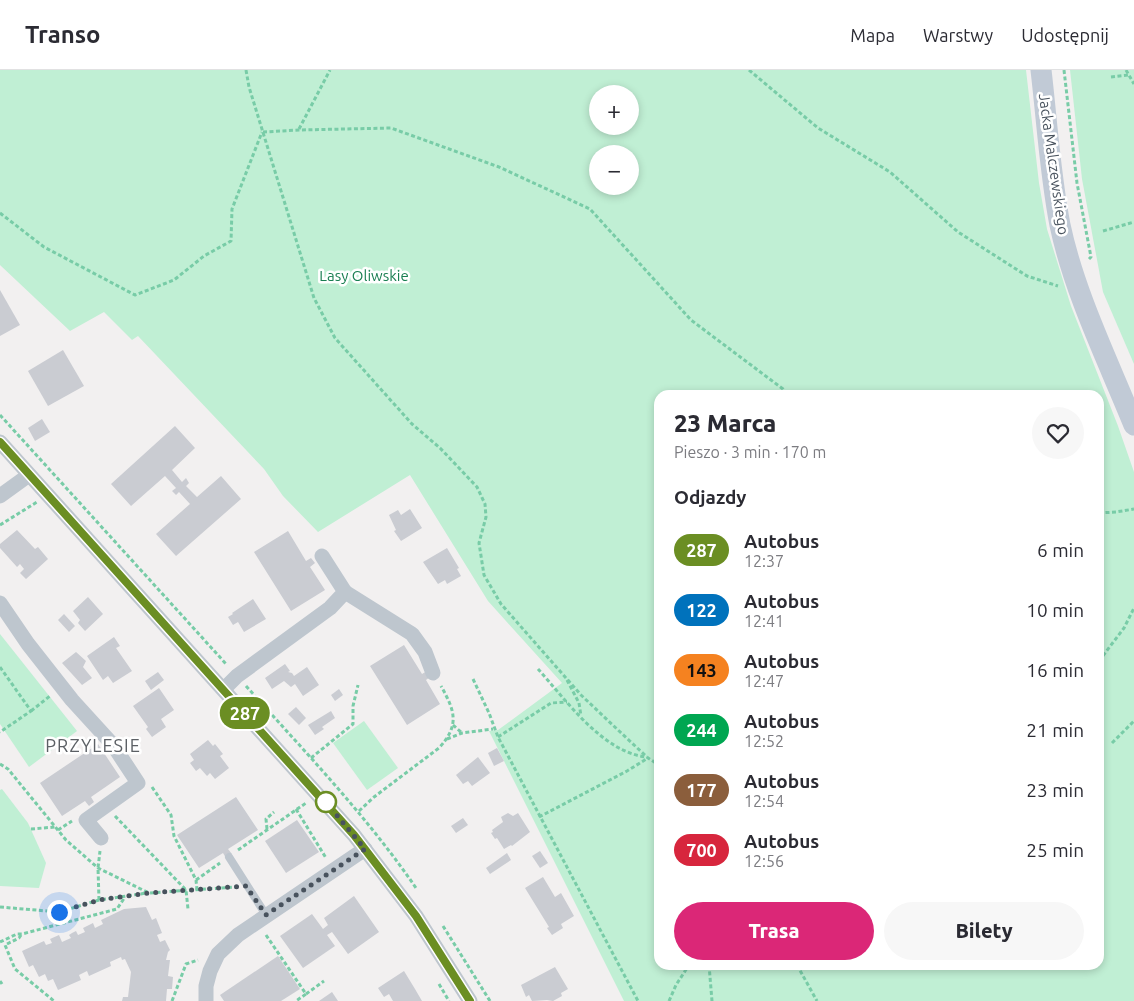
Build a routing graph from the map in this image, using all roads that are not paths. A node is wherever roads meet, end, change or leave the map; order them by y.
1 (1041, 70) edge
2 (1134, 425) edge
3 (0, 442) edge
4 (29, 474) junction
5 (3, 491) edge
6 (322, 556) dead end
7 (345, 592) junction
8 (0, 603) edge
9 (433, 673) road end
10 (224, 689) junction
11 (101, 838) road end
12 (365, 849) junction
13 (228, 857) road end
14 (261, 918) junction
15 (206, 1001) edge
16 (470, 1001) edge

1 - 2 main road, Jacka Malczewskiego
3 - 4 street
4 - 5 street
4 - 10 street
6 - 7 street
7 - 9 street
7 - 10 street
8 - 11 street
10 - 12 street
12 - 14 street
12 - 16 street
13 - 14 lane
14 - 15 street

